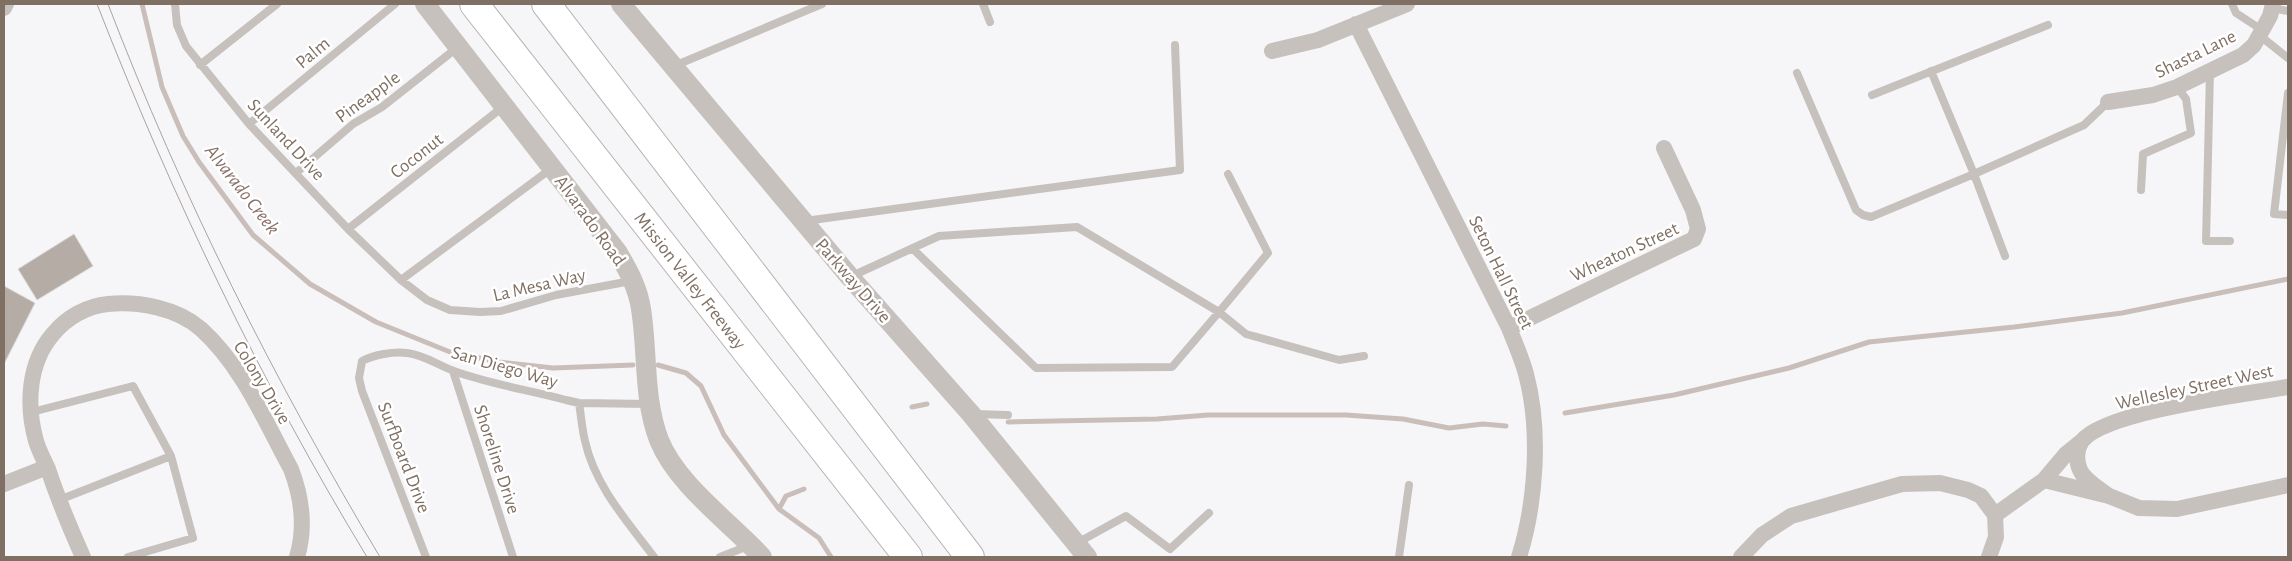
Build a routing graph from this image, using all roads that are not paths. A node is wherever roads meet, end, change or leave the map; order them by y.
1 (6, 4) edge
2 (175, 4) edge
3 (278, 4) edge
4 (395, 4) edge
5 (425, 4) edge
6 (474, 4) edge
7 (546, 4) edge
8 (621, 4) edge
9 (822, 4) edge
10 (983, 4) edge
11 (1407, 4) edge
12 (2232, 4) edge
13 (2278, 7) edge
14 (4, 8) edge
15 (990, 22) dead end
16 (1356, 24) junction
17 (2048, 25) dead end
18 (2261, 32) junction
19 (1175, 45) dead end
20 (458, 47) junction
21 (1272, 51) dead end
22 (2288, 58) edge
23 (200, 65) junction
24 (674, 66) junction
25 (1931, 71) junction
26 (2210, 71) junction
27 (1797, 72) dead end
28 (2177, 87) junction
29 (2288, 93) edge
30 (1872, 95) dead end
31 (2108, 102) joint
32 (504, 106) junction
33 (249, 124) junction
34 (1664, 148) dead end
35 (552, 168) junction
36 (296, 173) junction
37 (1228, 174) dead end
38 (1974, 174) junction
39 (2141, 190) dead end
40 (2288, 215) edge
41 (803, 221) junction
42 (348, 229) junction
43 (2230, 241) dead end
44 (913, 249) junction
45 (2005, 256) dead end
46 (850, 277) junction
47 (401, 280) junction
48 (633, 280) junction
49 (1219, 312) junction
50 (1509, 328) junction
51 (1364, 356) dead end
52 (359, 368) joint
53 (453, 371) junction
54 (2288, 387) edge
55 (579, 403) junction
56 (649, 404) junction
57 (32, 412) junction
58 (971, 414) junction
59 (1008, 415) dead end
60 (2082, 440) junction
61 (171, 456) junction
62 (47, 467) junction
63 (2044, 480) junction
64 (4, 484) edge
65 (1409, 485) dead end
66 (2288, 485) edge
67 (2109, 496) junction
68 (58, 500) junction
69 (871, 511) junction
70 (1209, 513) dead end
71 (1995, 515) junction
72 (1082, 550) edge
73 (756, 551) edge
74 (83, 557) edge
75 (128, 557) edge
76 (296, 557) edge
77 (426, 557) edge
78 (512, 557) edge
79 (654, 557) edge
80 (720, 557) edge
81 (891, 557) edge
82 (908, 557) edge
83 (970, 557) edge
84 (1399, 557) edge
85 (1519, 557) edge
86 (1741, 557) edge
87 (1989, 557) edge

1 - 14 street
2 - 23 lane, Sunland Drive
3 - 23 lane
4 - 33 lane, Palm
5 - 20 street, Alvarado Road
6 - 69 highway, Mission Valley Freeway
7 - 83 highway
8 - 24 street, Parkway Drive
9 - 24 lane
10 - 15 lane
11 - 16 street
12 - 18 lane
13 - 18 street, Shasta Lane
16 - 21 street
16 - 50 street, Seton Hall Street
17 - 25 lane
18 - 22 lane
18 - 26 street, Shasta Lane
19 - 41 lane
20 - 32 street, Alvarado Road
20 - 36 lane, Pineapple
23 - 33 lane, Sunland Drive
24 - 41 street, Parkway Drive
25 - 30 lane
25 - 38 lane
26 - 28 street, Shasta Lane
26 - 43 lane
27 - 38 lane
28 - 31 street, Shasta Lane
28 - 39 lane
29 - 40 lane
31 - 38 lane
32 - 35 street, Alvarado Road
32 - 42 lane, Coconut
33 - 36 lane, Sunland Drive
34 - 50 street, Wheaton Street
35 - 47 lane
35 - 48 street, Alvarado Road
36 - 42 lane, Sunland Drive
37 - 49 lane
38 - 45 lane
41 - 46 street, Parkway Drive
42 - 47 lane, Sunland Drive
44 - 46 lane
44 - 49 lane
44 - 49 lane
46 - 58 street, Parkway Drive
47 - 48 lane, La Mesa Way
48 - 56 street, Alvarado Road
49 - 51 lane
50 - 85 street, Seton Hall Street
52 - 53 lane, San Diego Way
52 - 77 lane, Surfboard Drive
53 - 55 lane, San Diego Way
53 - 78 lane, Shoreline Drive
54 - 60 street, Wellesley Street West
55 - 56 lane, San Diego Way
55 - 79 lane
56 - 73 street, Alvarado Road
57 - 61 lane
57 - 62 street, Colony Drive
57 - 76 street, Colony Drive
58 - 59 lane
58 - 72 street, Parkway Drive
60 - 63 street, Wellesley Street West
60 - 67 street
61 - 68 lane
61 - 75 lane
62 - 64 street
62 - 68 street, Colony Drive
63 - 67 street
63 - 71 street, Wellesley Street West
65 - 84 lane
66 - 67 street
68 - 74 street, Colony Drive
69 - 81 highway
69 - 82 highway, Mission Valley Freeway
70 - 72 lane
71 - 86 street
71 - 87 street
73 - 80 lane

